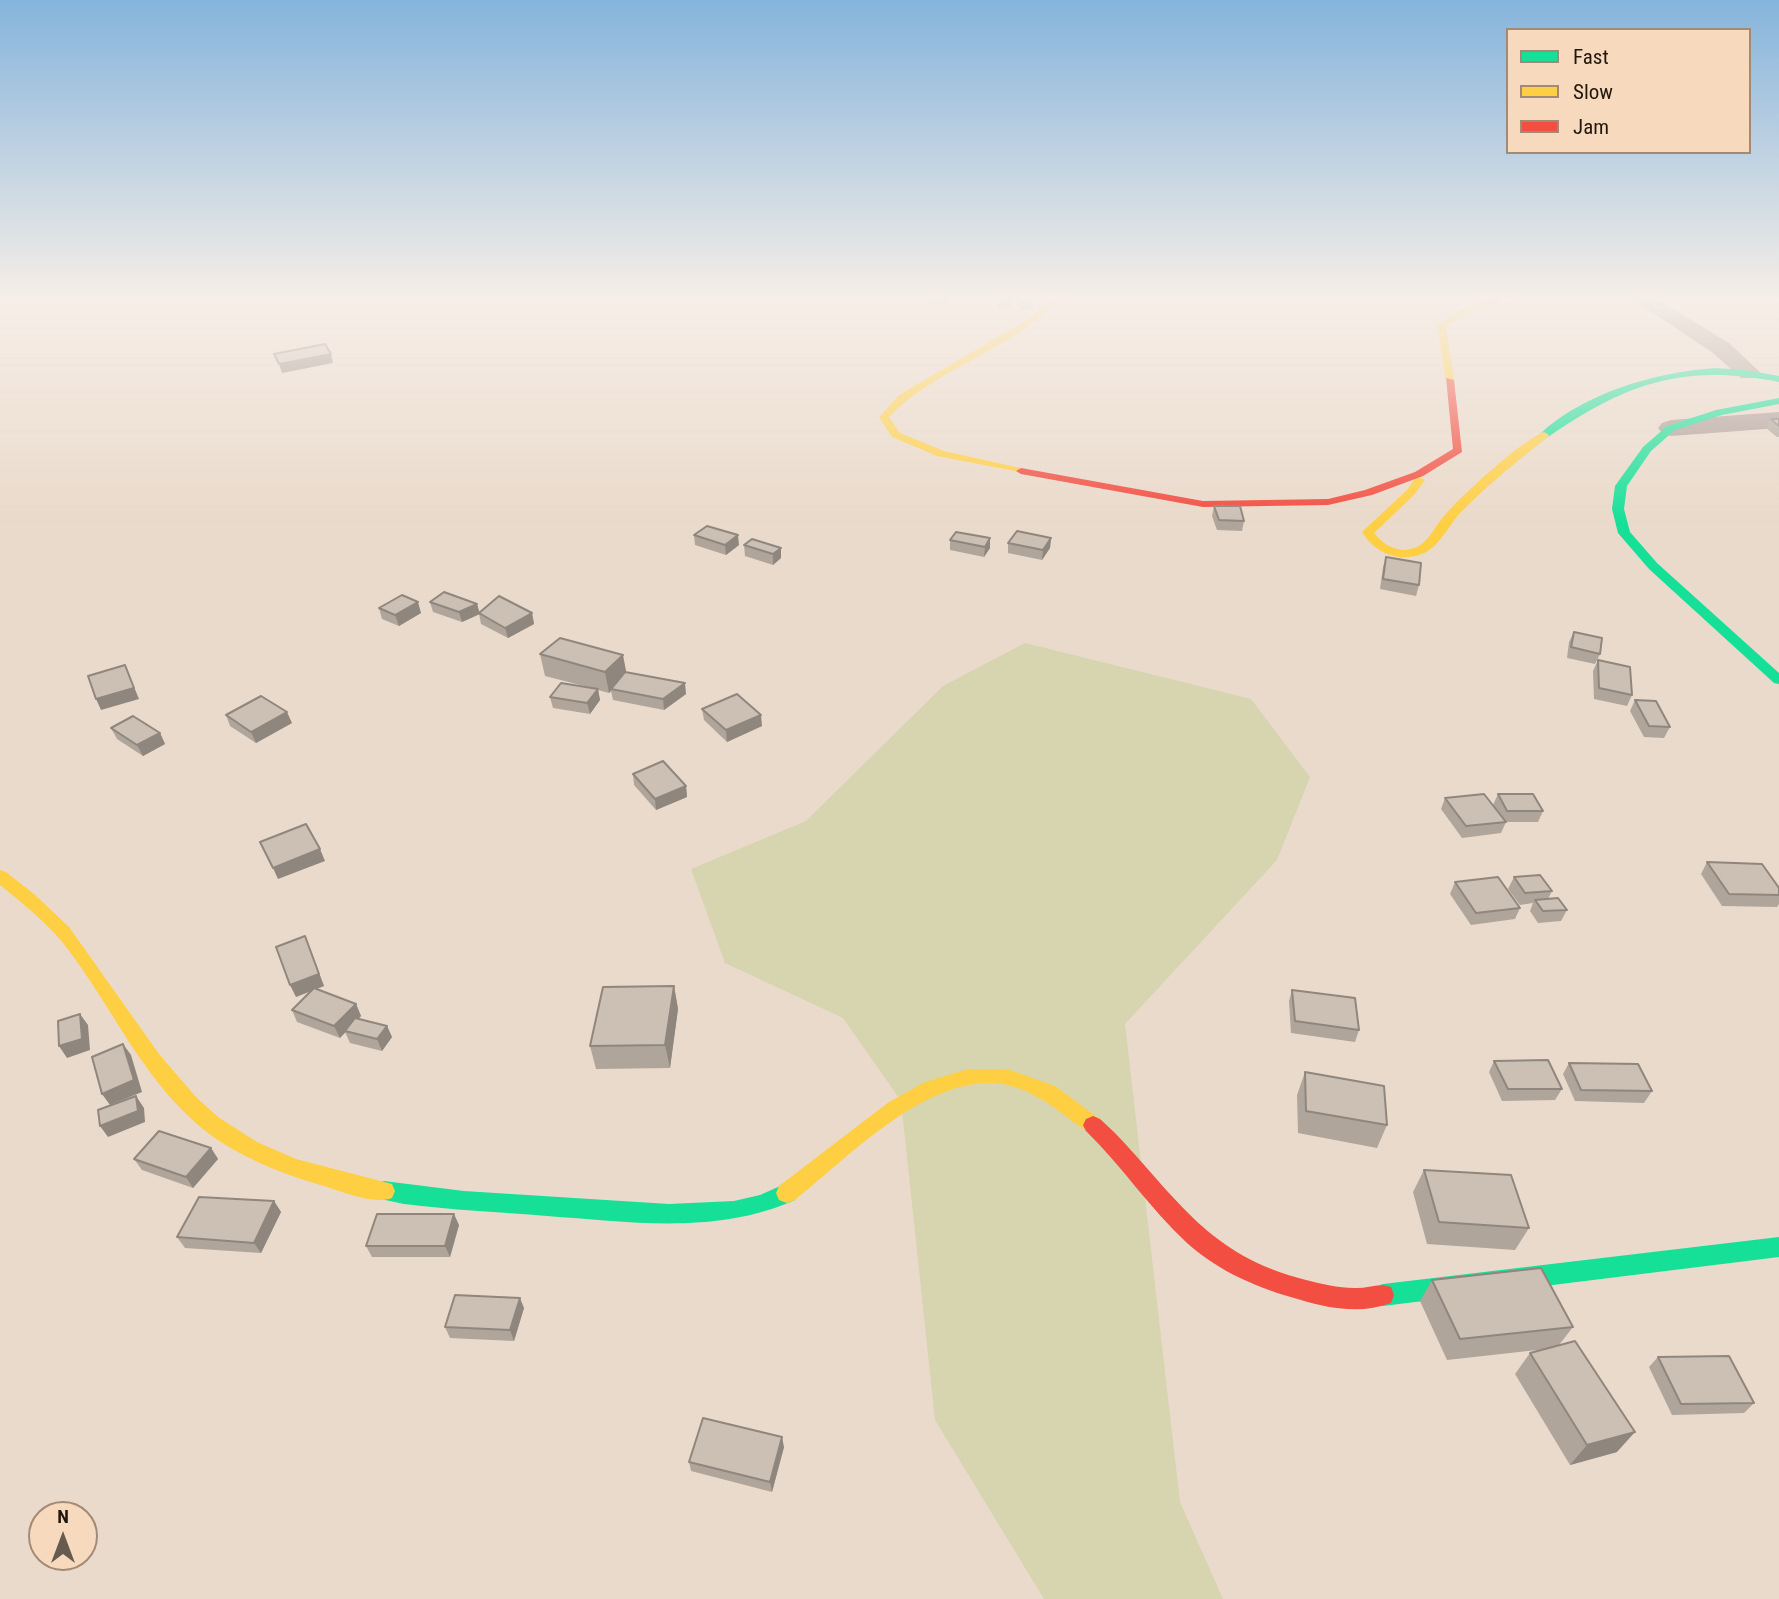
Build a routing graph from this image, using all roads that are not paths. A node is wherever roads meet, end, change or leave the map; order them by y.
1 (938, 374) edge
2 (1448, 374) edge
3 (1724, 374) edge
4 (1752, 374) edge
5 (1779, 379) edge
6 (1779, 401) edge
7 (1779, 420) edge
8 (1671, 428) junction
9 (1419, 474) junction
10 (1779, 680) edge
11 (0, 876) edge
12 (1779, 1247) edge

1 - 9 main road
2 - 9 main road
3 - 9 main road
4 - 5 main road
6 - 8 main road
7 - 8 street
8 - 10 main road
11 - 12 main road

